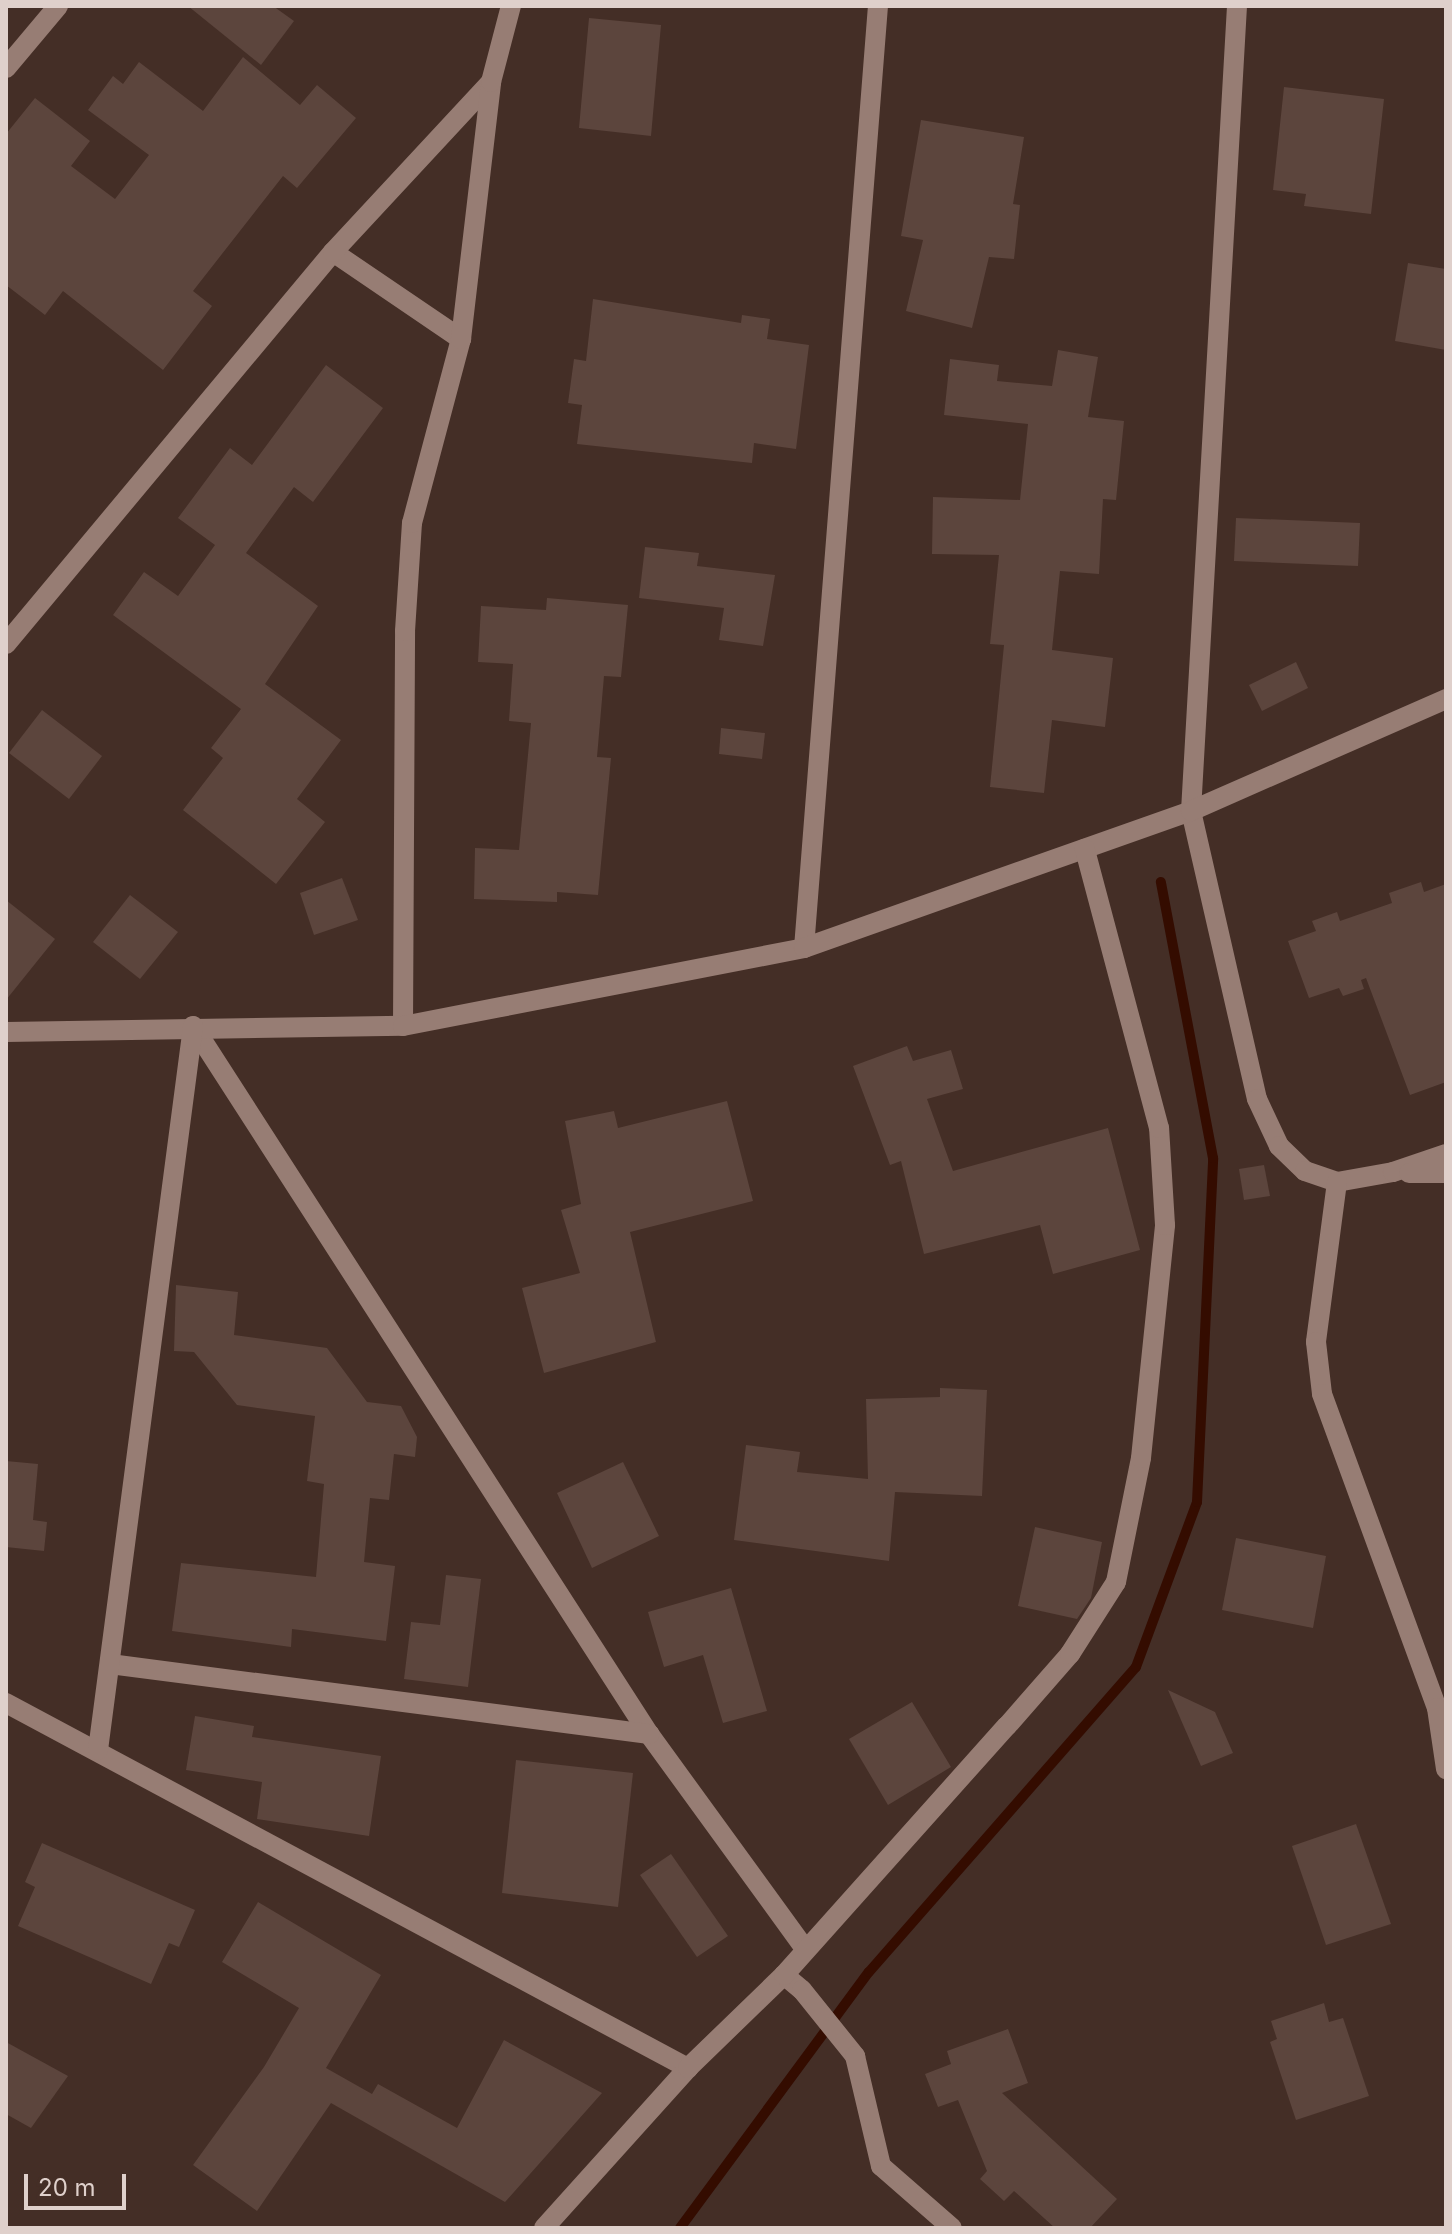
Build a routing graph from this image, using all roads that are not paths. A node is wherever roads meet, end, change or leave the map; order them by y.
1 (58, 6) edge
2 (511, 6) edge
3 (878, 6) edge
4 (1237, 6) edge
5 (6, 68) edge
6 (491, 82) junction
7 (333, 252) junction
8 (461, 339) junction
9 (6, 644) edge
10 (1446, 699) edge
11 (1191, 811) junction
12 (1085, 849) junction
13 (804, 948) junction
14 (193, 1026) junction
15 (403, 1026) junction
16 (6, 1032) edge
17 (1446, 1154) edge
18 (1393, 1172) junction
19 (1446, 1173) edge
20 (1337, 1182) junction
21 (110, 1664) junction
22 (6, 1703) edge
23 (1442, 1708) edge
24 (649, 1734) junction
25 (98, 1750) junction
26 (1446, 1769) edge
27 (804, 1947) junction
28 (784, 1975) junction
29 (688, 2068) junction
30 (544, 2228) edge
31 (952, 2228) edge

1 - 5 street
2 - 6 street
3 - 13 street
4 - 11 street
6 - 7 street
6 - 8 street
7 - 8 street
7 - 9 street
8 - 15 street
10 - 11 street
11 - 12 street
11 - 20 street
12 - 13 street
12 - 27 street
13 - 15 street
14 - 15 street
14 - 16 street
14 - 21 street
14 - 24 street
17 - 18 street
18 - 19 street
18 - 20 street
20 - 23 street
21 - 24 street
21 - 25 street
22 - 25 street
23 - 26 street
24 - 27 street
25 - 29 street
27 - 28 street
28 - 29 street
28 - 31 street
29 - 30 street

